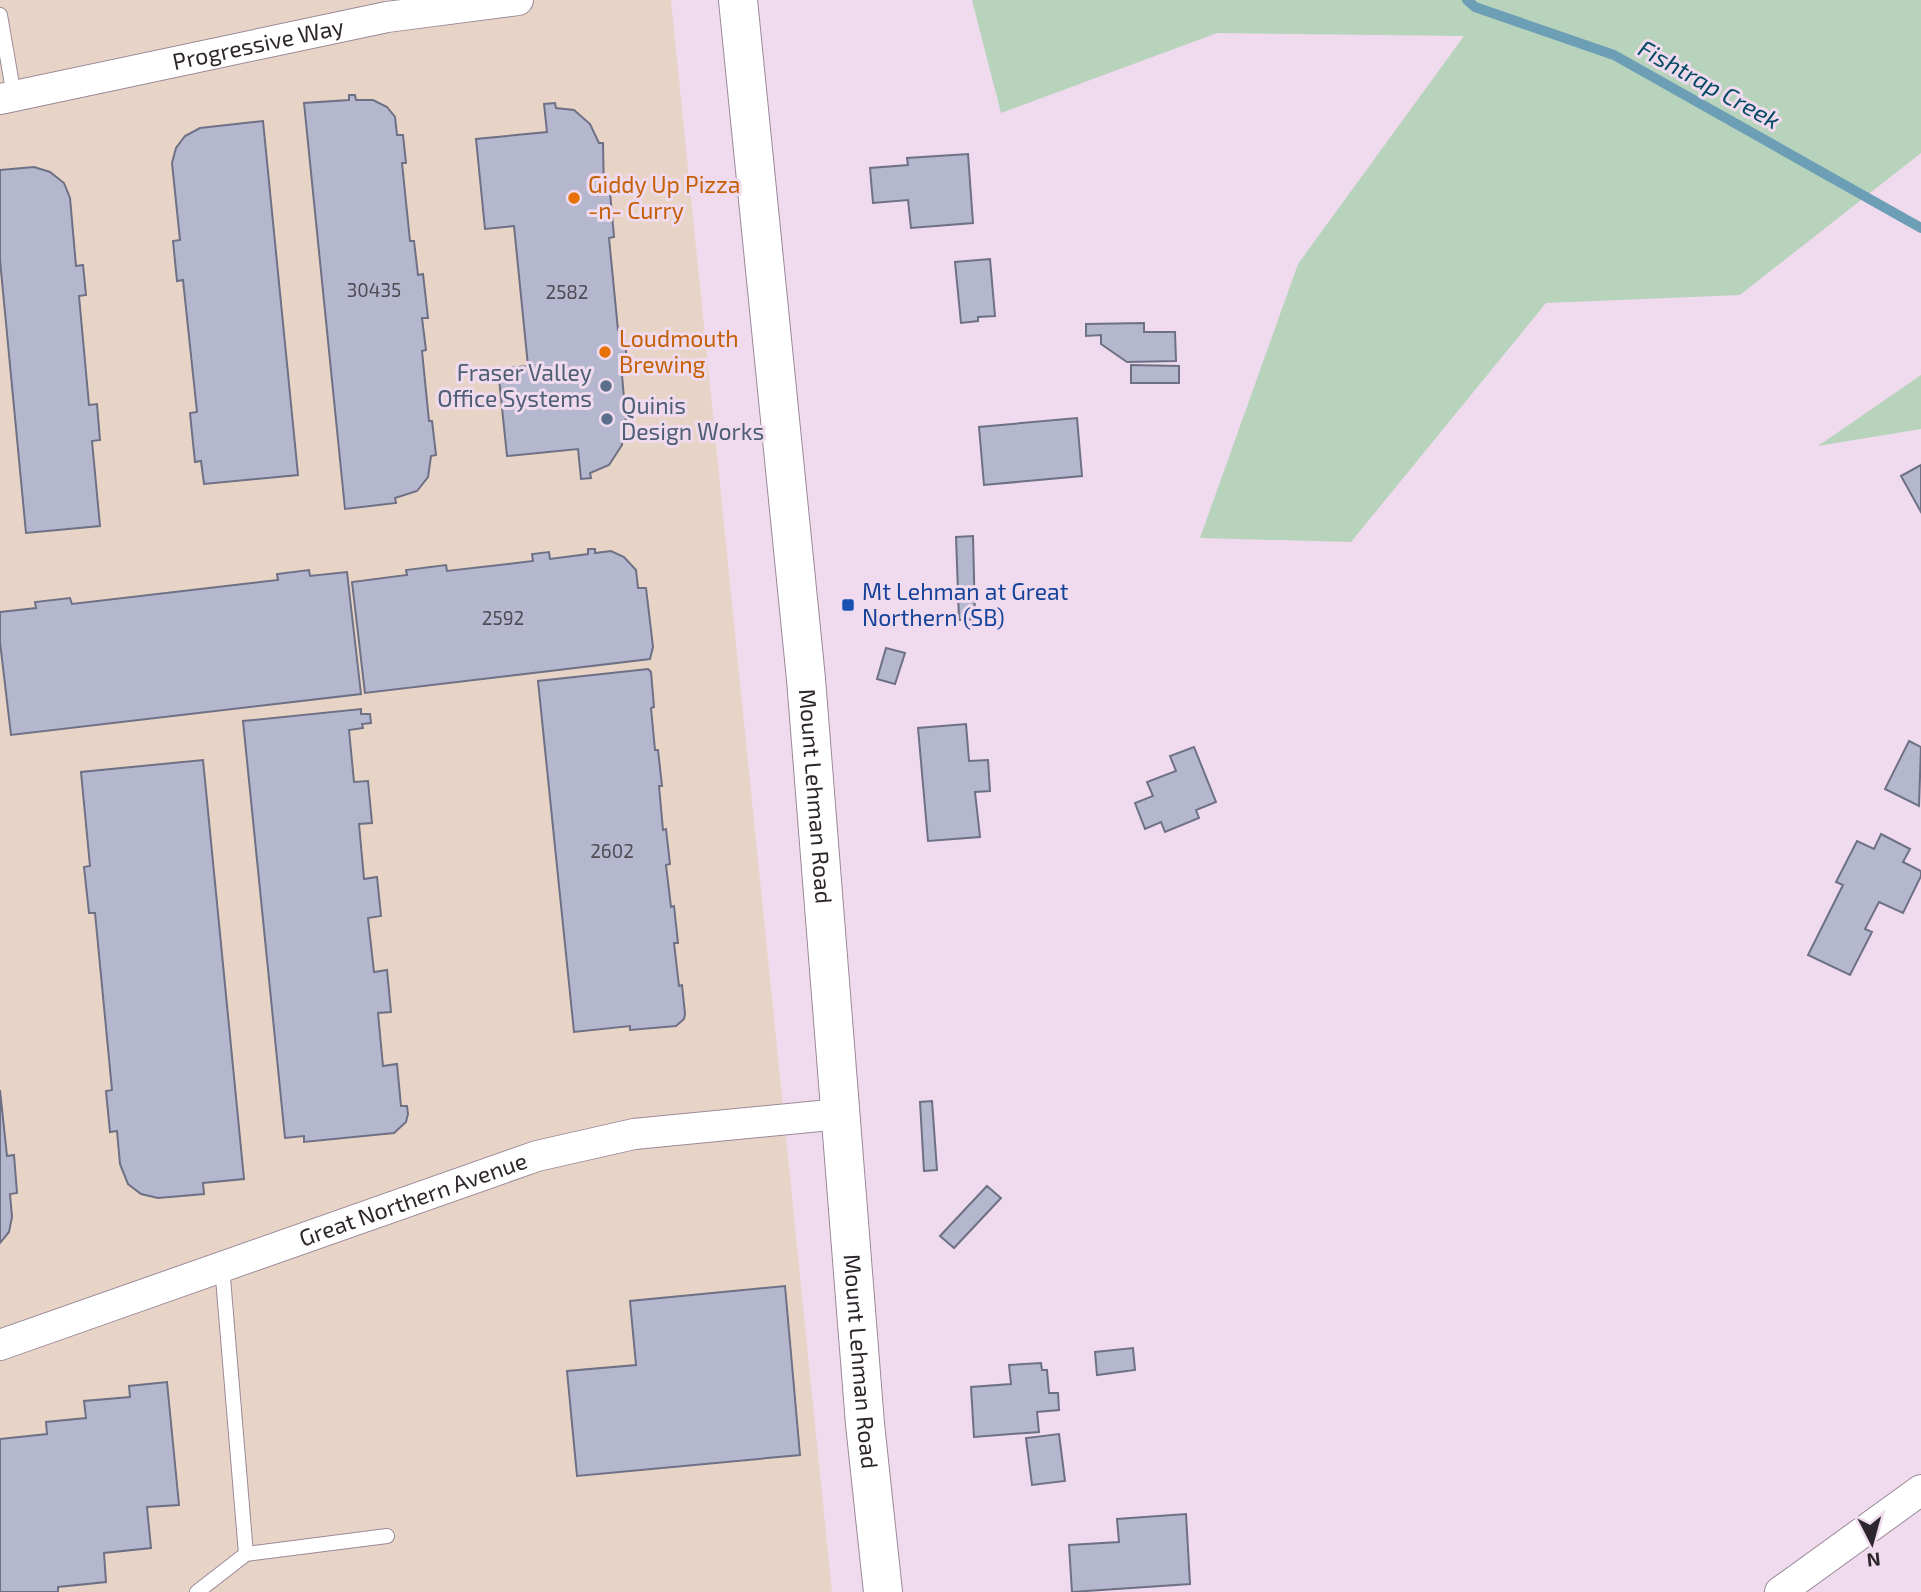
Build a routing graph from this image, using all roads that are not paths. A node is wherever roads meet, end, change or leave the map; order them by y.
1 (518, 0) edge
2 (738, 0) edge
3 (386, 8) edge
4 (0, 15) edge
5 (7, 98) edge
6 (840, 1114) junction
7 (222, 1266) junction
8 (0, 1345) edge
9 (1921, 1490) edge
10 (387, 1536) dead end
11 (246, 1553) junction
12 (197, 1592) edge
13 (883, 1592) edge
14 (1780, 1592) edge

1 - 3 street, Progressive Way
2 - 6 main road, Mount Lehman Road
3 - 5 street, Progressive Way
4 - 5 lane
6 - 7 street, Great Northern Avenue
6 - 13 main road, Mount Lehman Road
7 - 8 street, Great Northern Avenue
7 - 11 lane
9 - 14 street
10 - 11 lane
11 - 12 lane

